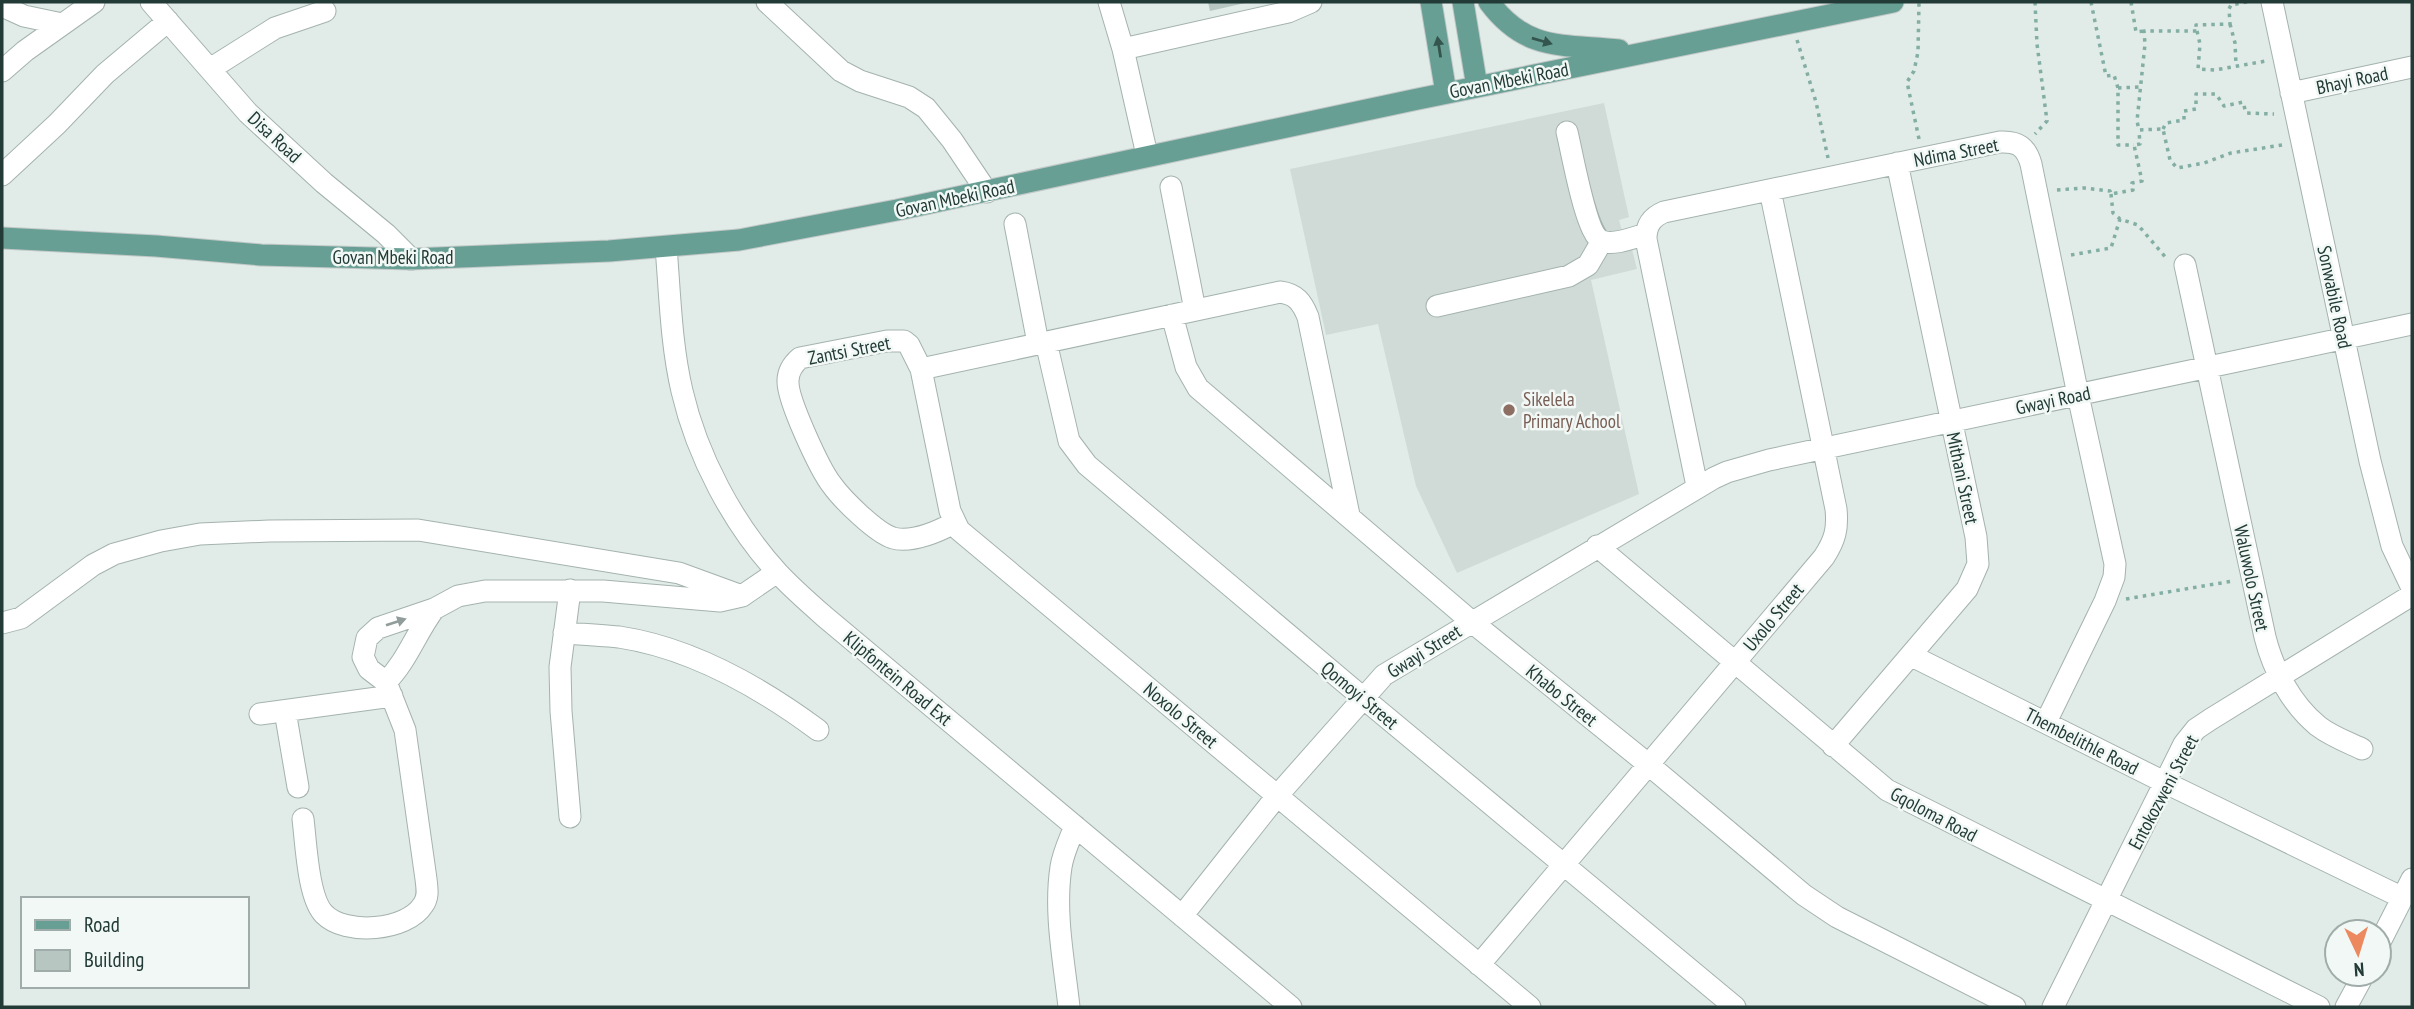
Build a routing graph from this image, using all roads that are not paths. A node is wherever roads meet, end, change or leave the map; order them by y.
1 (94, 2) edge
2 (151, 2) edge
3 (767, 2) edge
4 (1109, 2) edge
5 (1311, 2) edge
6 (1431, 2) edge
7 (1463, 2) edge
8 (1489, 2) edge
9 (1893, 2) edge
10 (2272, 2) edge
11 (2, 6) edge
12 (326, 11) dead end
13 (168, 21) junction
14 (62, 24) junction
15 (1123, 50) junction
16 (1645, 53) junction
17 (2412, 67) edge
18 (210, 69) junction
19 (2, 71) edge
20 (1477, 87) junction
21 (1446, 93) junction
22 (2293, 101) junction
23 (1567, 132) dead end
24 (1147, 155) junction
25 (1897, 163) junction
26 (2, 176) edge
27 (1171, 187) dead end
28 (1770, 190) junction
29 (987, 192) junction
30 (1015, 224) dead end
31 (1646, 234) junction
32 (2, 238) edge
33 (1602, 241) junction
34 (666, 247) junction
35 (411, 258) junction
36 (2185, 265) road end
37 (1437, 306) dead end
38 (1195, 310) junction
39 (1172, 315) junction
40 (2412, 324) edge
41 (2344, 339) junction
42 (1042, 343) junction
43 (2207, 368) junction
44 (921, 369) junction
45 (2078, 395) junction
46 (1951, 422) junction
47 (1824, 449) junction
48 (1697, 486) junction
49 (1349, 515) junction
50 (954, 523) junction
51 (1597, 546) junction
52 (777, 572) junction
53 (2412, 588) edge
54 (570, 590) junction
55 (2412, 595) edge
56 (742, 596) junction
57 (434, 610) junction
58 (2, 622) edge
59 (1472, 622) junction
60 (564, 632) junction
61 (1912, 656) junction
62 (1735, 663) junction
63 (2281, 677) junction
64 (389, 689) junction
65 (1362, 697) junction
66 (285, 711) junction
67 (260, 714) dead end
68 (2046, 722) junction
69 (818, 730) dead end
70 (1833, 746) junction
71 (2362, 749) dead end
72 (1649, 765) junction
73 (2164, 782) junction
74 (298, 787) dead end
75 (1277, 796) junction
76 (570, 817) dead end
77 (303, 819) dead end
78 (1075, 826) junction
79 (1565, 864) junction
80 (2408, 888) edge
81 (2106, 901) junction
82 (1182, 916) junction
83 (2392, 918) edge
84 (1479, 965) junction
85 (2356, 988) edge
86 (1069, 1007) edge
87 (1292, 1007) edge
88 (1530, 1007) edge
89 (1735, 1007) edge
90 (2015, 1007) edge
91 (2053, 1007) edge
92 (2319, 1007) edge
93 (2346, 1007) edge

1 - 14 street
2 - 13 street, Disa Road
3 - 29 street
4 - 15 street
5 - 15 street
21 -> 6 main road
7 - 20 main road
8 -> 16 main road
9 - 16 main road, Govan Mbeki Road
10 - 22 street, Sonwabile Road
11 - 14 street
12 - 18 street
13 - 18 street, Disa Road
13 - 26 street
14 - 19 street
15 - 24 street
16 - 20 main road, Govan Mbeki Road
17 - 22 street, Bhayi Road
18 - 35 street, Disa Road
20 - 21 main road, Govan Mbeki Road
21 - 24 main road, Govan Mbeki Road
22 - 41 street, Sonwabile Road
23 - 33 street
24 - 29 main road, Govan Mbeki Road
25 - 28 street, Ndima Street
25 - 45 street, Ndima Street
25 - 46 street, Mithani Street
27 - 38 street
28 - 31 street, Ndima Street
28 - 47 street, Uxolo Street
29 - 34 main road, Govan Mbeki Road
30 - 42 street
31 - 33 street
31 - 48 street
32 - 35 main road, Govan Mbeki Road
33 - 37 street
34 - 35 main road, Govan Mbeki Road
34 - 52 street, Klipfontein Road Ext
36 - 43 street, Waluwolo Street
38 - 39 street
38 - 49 street
39 - 42 street
39 - 49 street, Khabo Street
40 - 41 street, Gwayi Road
41 - 43 street, Gwayi Road
41 - 53 street, Sonwabile Road
42 - 44 street
42 - 65 street, Qomoyi Street
43 - 45 street, Gwayi Road
43 - 63 street, Waluwolo Street
44 - 50 street
44 - 50 street, Zantsi Street
45 - 46 street, Gwayi Road
45 - 68 street, Ndima Street
46 - 47 street, Gwayi Road
46 - 61 street, Mithani Street
47 - 48 street, Gwayi Road
47 - 62 street, Uxolo Street
48 - 51 street, Gwayi Street
49 - 59 street, Khabo Street
50 - 75 street, Noxolo Street
51 - 59 street, Gwayi Street
51 - 62 street, Gqoloma Road
52 - 56 street
52 - 78 street, Klipfontein Road Ext
54 - 56 street
54 - 57 street
54 - 60 street
55 - 63 street, Entokozweni Street
56 - 58 street
57 - 64 street
64 -> 57 street
59 - 65 street, Gwayi Street
59 - 72 street, Khabo Street
60 - 69 street
60 - 76 street
61 - 68 street, Thembelithle Road
61 - 70 street, Mithani Street
62 - 70 street, Gqoloma Road
62 - 72 street, Uxolo Street
63 - 71 street, Waluwolo Street
63 - 73 street, Entokozweni Street
64 - 66 street
64 - 77 street
65 - 75 street, Gwayi Street
65 - 79 street, Qomoyi Street
66 - 67 street
66 - 74 street
68 - 73 street, Thembelithle Road
70 - 81 street, Gqoloma Road
72 - 79 street, Uxolo Street
72 - 90 street, Khabo Street
73 - 80 street, Thembelithle Road
73 - 81 street, Entokozweni Street
75 - 82 street, Gwayi Street
75 - 84 street, Noxolo Street
78 - 82 street, Klipfontein Road Ext
78 - 86 street
79 - 84 street, Uxolo Street
79 - 89 street, Qomoyi Street
80 - 83 street
81 - 91 street, Entokozweni Street
81 - 92 street, Gqoloma Road
82 - 87 street, Klipfontein Road Ext
84 - 88 street, Noxolo Street
85 - 93 street

